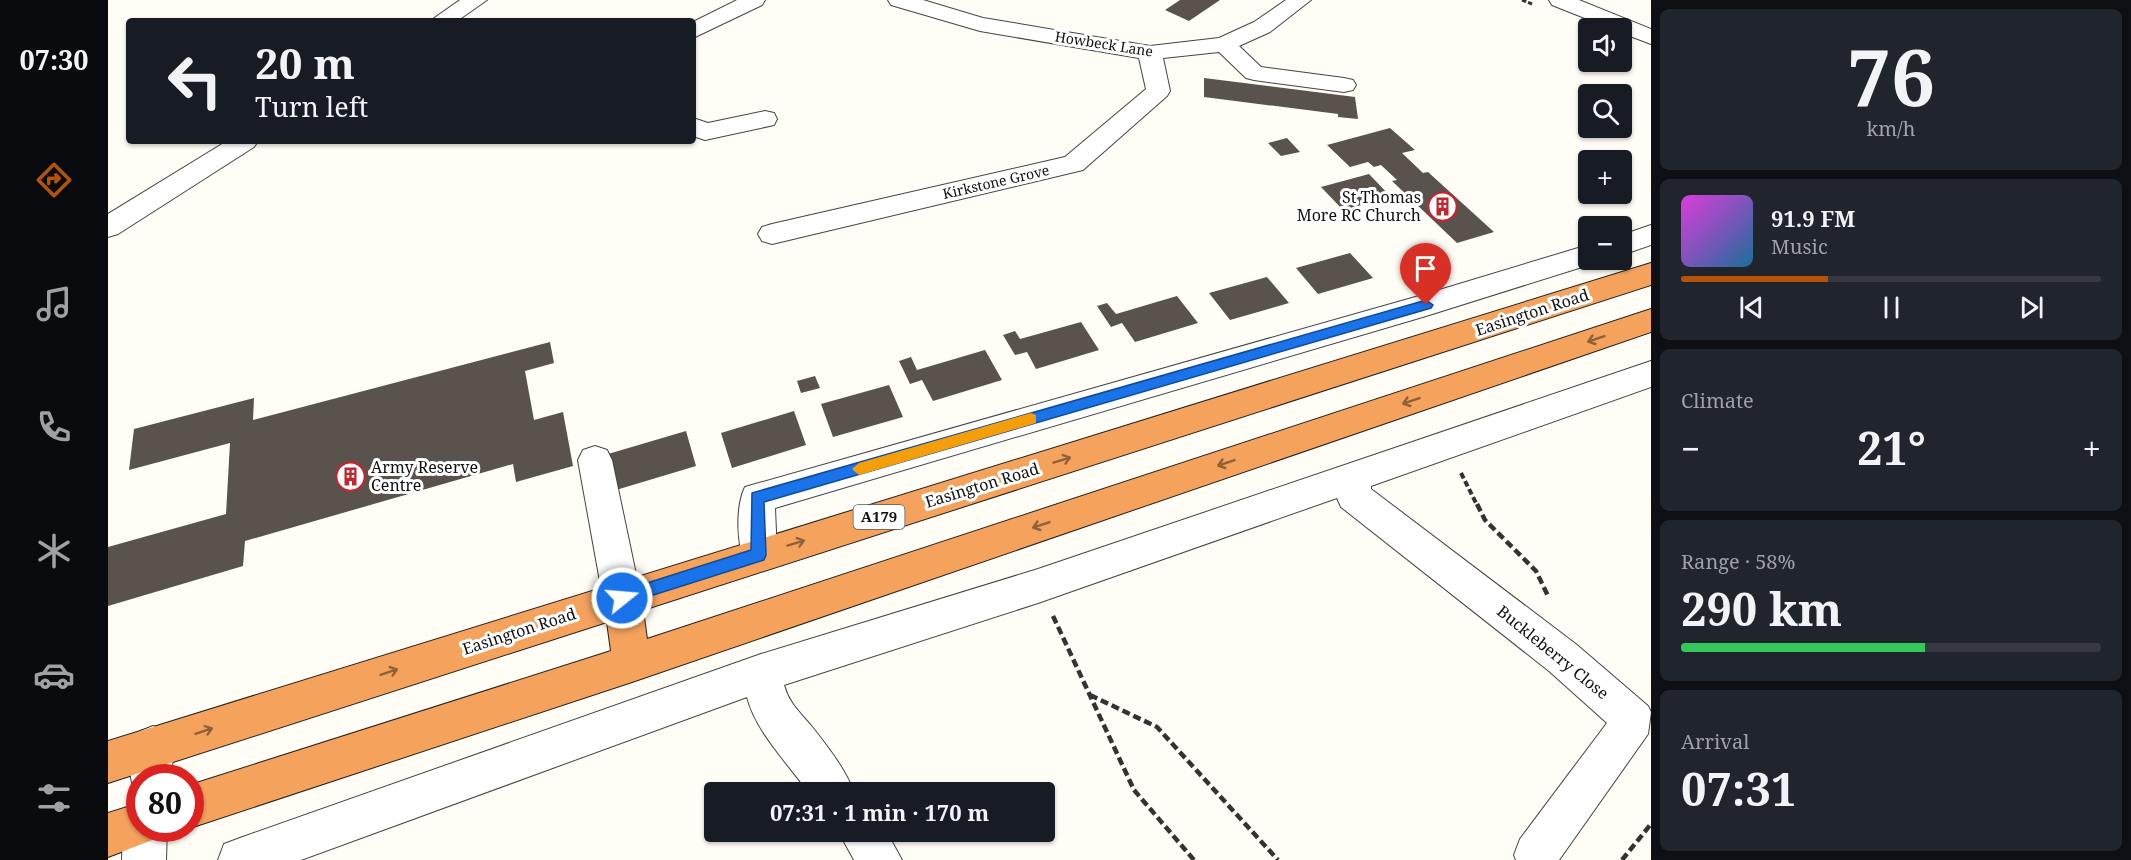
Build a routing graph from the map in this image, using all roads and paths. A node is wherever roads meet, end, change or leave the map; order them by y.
1 (476, 0) edge
2 (754, 0) edge
3 (899, 0) edge
4 (1560, 0) edge
5 (1293, 1) edge
6 (446, 18) edge
7 (696, 29) edge
8 (1651, 37) edge
9 (1224, 44) junction
10 (1150, 53) junction
11 (1344, 86) dead end
12 (765, 119) dead end
13 (696, 128) edge
14 (240, 144) edge
15 (108, 227) edge
16 (772, 234) dead end
17 (1651, 236) edge
18 (1632, 242) edge
19 (1578, 258) edge
20 (1651, 274) edge
21 (1651, 320) edge
22 (1651, 374) edge
23 (594, 460) dead end
24 (1460, 471) dead end
25 (1354, 477) junction
26 (759, 555) junction
27 (1038, 586) junction
28 (622, 598) junction
29 (1550, 600) dead end
30 (632, 663) junction
31 (761, 673) junction
32 (1089, 694) junction
33 (1643, 727) edge
34 (108, 762) edge
35 (151, 762) edge
36 (826, 782) edge
37 (204, 802) edge
38 (1651, 824) edge
39 (126, 829) edge
40 (108, 835) edge
41 (145, 842) edge
42 (868, 842) edge
43 (1536, 855) dead end
44 (144, 860) edge
45 (240, 860) edge
46 (880, 860) edge
47 (1194, 860) edge
48 (1278, 860) edge
49 (1622, 860) edge

1 - 6 street
2 - 7 street
3 - 10 street, Howbeck Lane
4 - 8 street
5 - 9 street, Howbeck Lane
9 - 10 street, Howbeck Lane
9 - 11 street
10 - 16 street, Kirkstone Grove
12 - 13 street
14 - 15 street
17 - 18 street
19 - 26 street
26 -> 20 highway, Easington Road / A179
21 -> 30 highway
22 - 25 street
23 - 28 street
24 - 29 path
25 - 27 street
25 - 33 street, Buckleberry Close
26 - 28 highway, Easington Road / A179
27 - 31 street
27 - 32 path
28 - 30 highway
35 -> 28 highway, Easington Road / A179
30 - 37 highway
31 - 36 street
31 - 45 street
32 - 47 path
32 - 48 path
33 - 43 street, Buckleberry Close
34 - 35 highway, Easington Road / A179
38 - 49 path
39 - 40 highway
41 - 44 street
42 - 46 street

